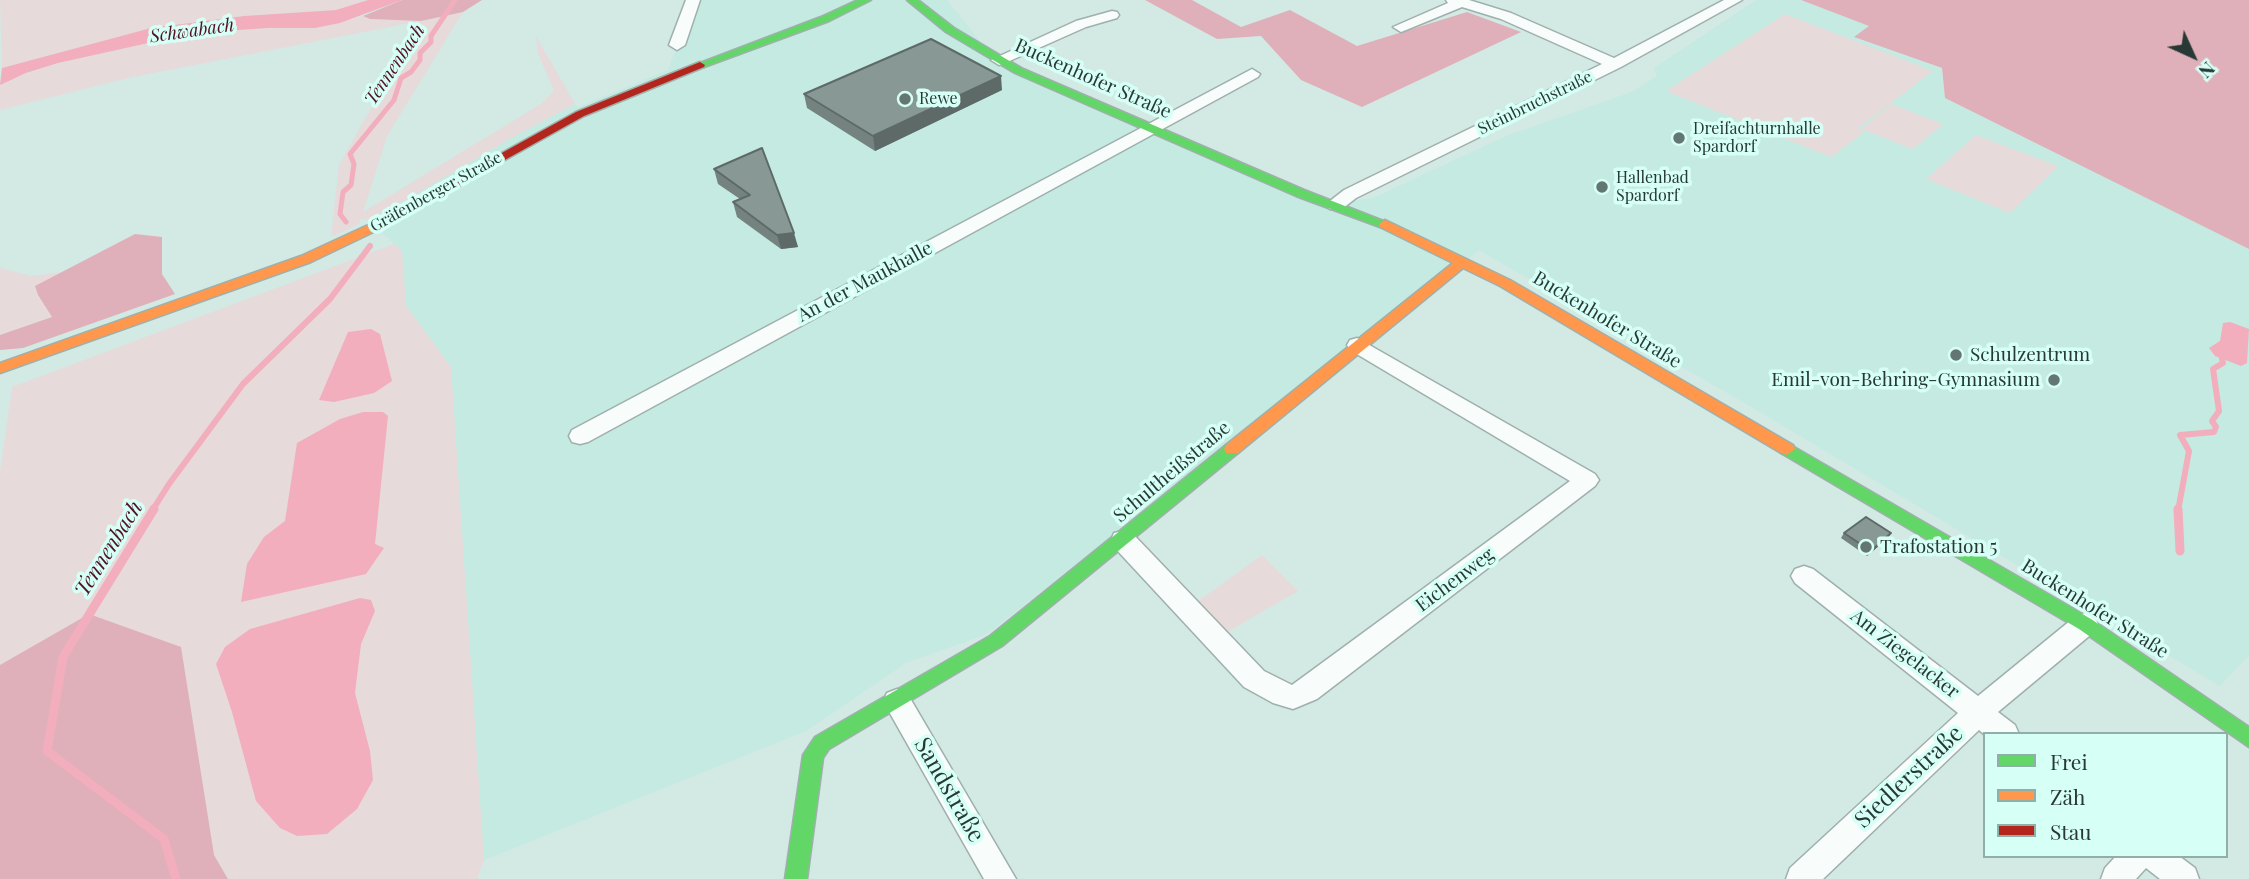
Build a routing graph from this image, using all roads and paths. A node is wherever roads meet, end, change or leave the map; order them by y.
1 (693, 0) edge
2 (866, 0) edge
3 (912, 0) edge
4 (1735, 0) edge
5 (1458, 1) edge
6 (1112, 15) dead end
7 (1401, 27) dead end
8 (677, 45) dead end
9 (999, 60) junction
10 (1615, 64) junction
11 (1252, 74) dead end
12 (1150, 128) junction
13 (1336, 205) junction
14 (1463, 261) junction
15 (1357, 345) junction
16 (0, 368) edge
17 (580, 436) dead end
18 (1123, 540) junction
19 (1804, 576) dead end
20 (2085, 624) junction
21 (897, 701) junction
22 (1979, 712) junction
23 (2003, 732) edge
24 (2249, 738) edge
25 (2135, 858) edge
26 (2157, 858) edge
27 (796, 879) edge
28 (1001, 879) edge
29 (1801, 879) edge
30 (2116, 879) edge
31 (2184, 879) edge

1 - 8 street
2 - 16 street, Gräfenberger Straße
3 - 9 street, Buckenhofer Straße
4 - 10 street, Steinbruchstraße
5 - 7 street
5 - 10 street
6 - 9 street
9 - 12 street, Buckenhofer Straße
10 - 13 street, Steinbruchstraße
11 - 12 street, An der Maukhalle
12 - 13 street, Buckenhofer Straße
12 - 17 street, An der Maukhalle
13 - 14 street, Buckenhofer Straße
14 - 15 street, Schultheißstraße
14 - 20 street, Buckenhofer Straße
15 - 18 street, Schultheißstraße
15 - 18 street, Eichenweg
18 - 21 street, Schultheißstraße
19 - 22 street, Am Ziegelacker
20 - 22 street, Siedlerstraße
20 - 24 street, Buckenhofer Straße
21 - 27 street, Schultheißstraße
21 - 28 street, Sandstraße
22 - 23 street, Am Ziegelacker
22 - 29 street, Siedlerstraße
25 - 30 street
26 - 31 street

